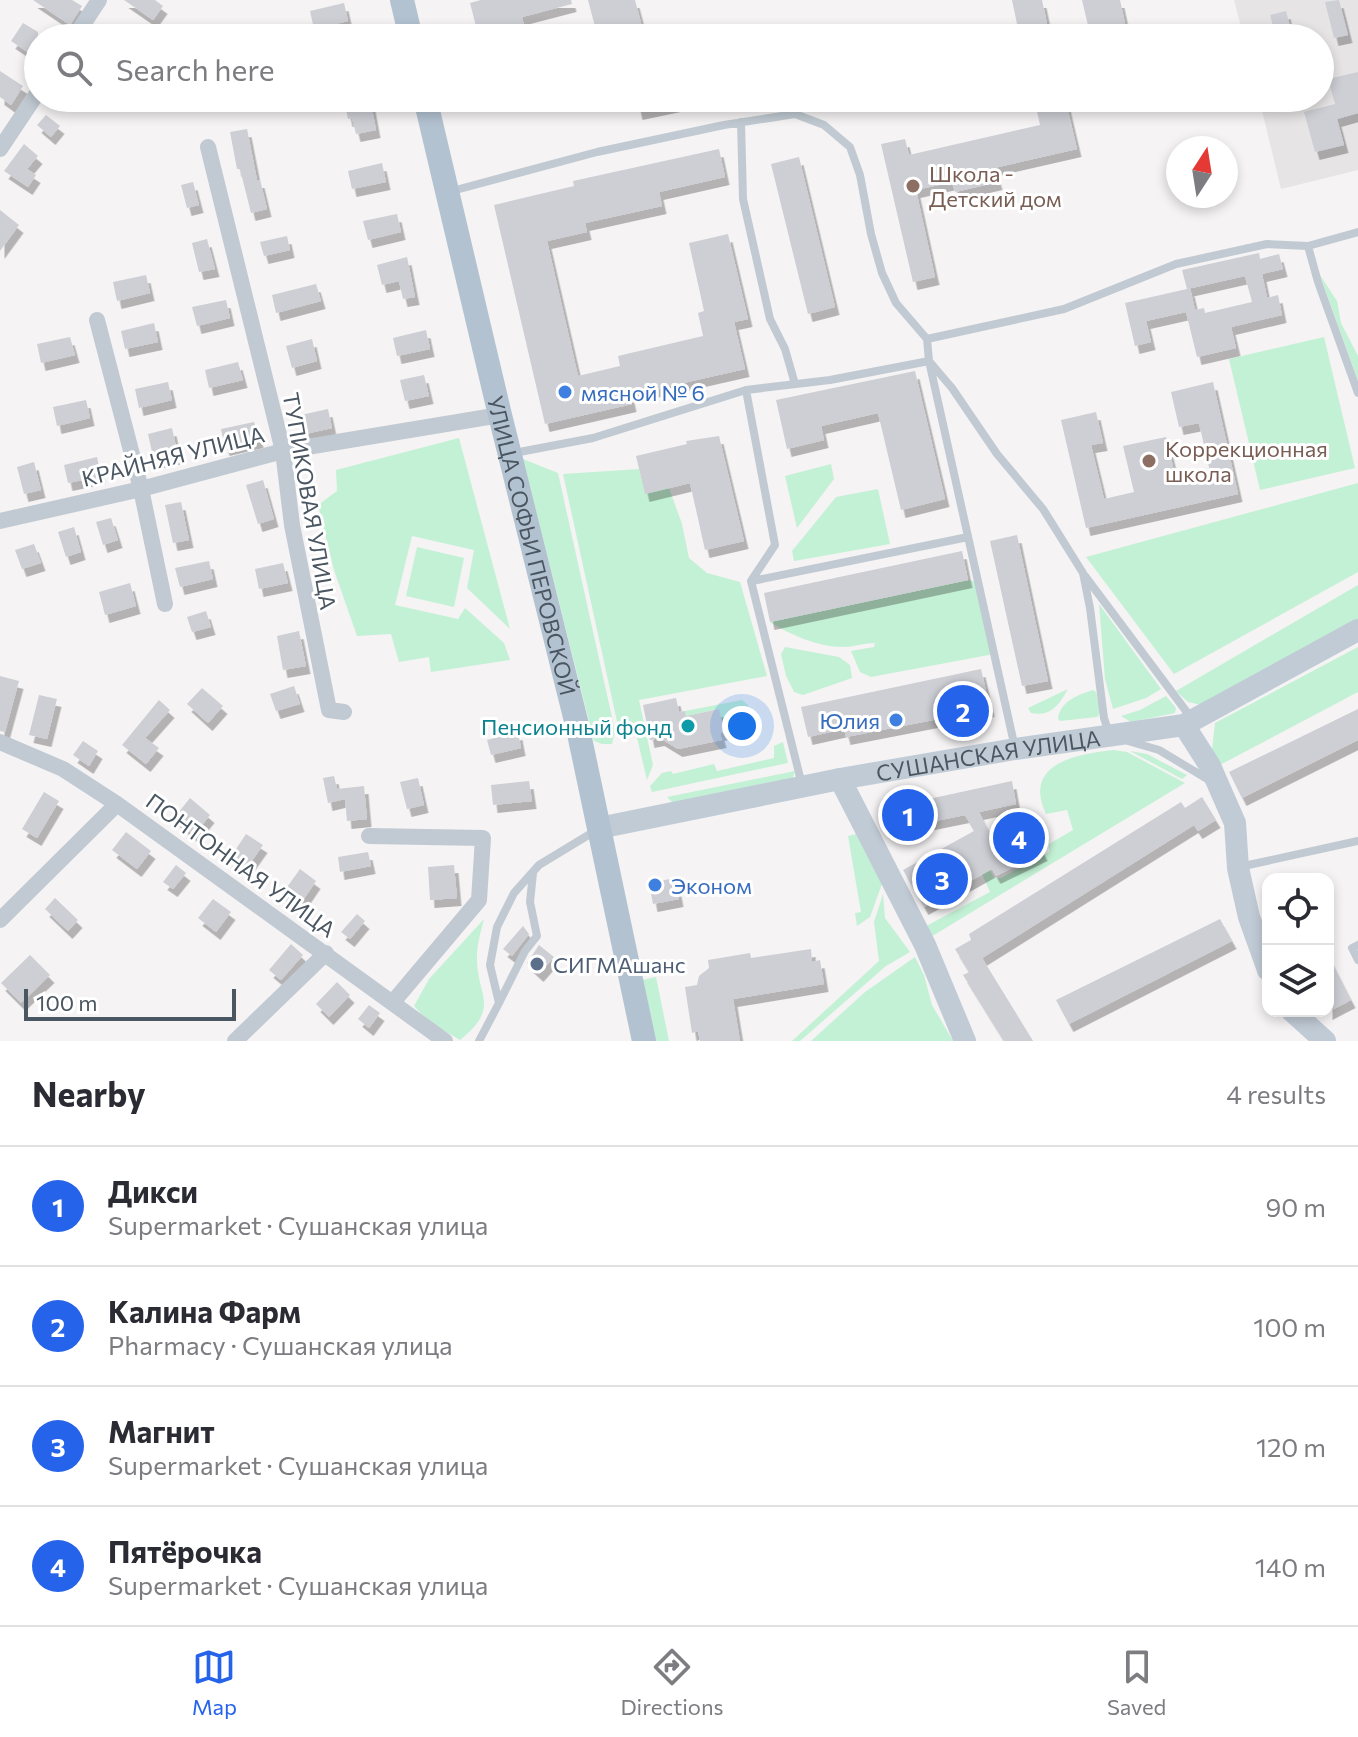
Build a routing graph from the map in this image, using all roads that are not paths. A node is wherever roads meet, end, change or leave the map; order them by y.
1 (99, 0) edge
2 (402, 0) edge
3 (83, 24) edge
4 (408, 24) edge
5 (24, 107) edge
6 (428, 112) edge
7 (741, 122) junction
8 (6, 127) edge
9 (208, 147) dead end
10 (0, 149) edge
11 (447, 192) junction
12 (1358, 232) edge
13 (1308, 246) junction
14 (97, 320) dead end
15 (927, 339) junction
16 (929, 361) junction
17 (795, 384) junction
18 (746, 390) junction
19 (1358, 393) edge
20 (500, 415) junction
21 (283, 451) junction
22 (510, 454) junction
23 (141, 489) junction
24 (0, 521) edge
25 (968, 537) junction
26 (1083, 573) junction
27 (751, 581) junction
28 (165, 604) dead end
29 (1358, 630) edge
30 (344, 712) dead end
31 (1188, 722) junction
32 (1110, 736) junction
33 (0, 742) edge
34 (1015, 749) junction
35 (840, 779) junction
36 (802, 786) junction
37 (1219, 786) junction
38 (117, 804) junction
39 (599, 828) junction
40 (369, 836) dead end
41 (1358, 841) edge
42 (1238, 868) junction
43 (533, 872) junction
44 (0, 920) edge
45 (1358, 945) edge
46 (326, 953) junction
47 (1262, 953) edge
48 (1358, 960) edge
49 (393, 1002) junction
50 (499, 1003) junction
51 (1299, 1017) edge
52 (235, 1041) edge
53 (445, 1041) edge
54 (479, 1041) edge
55 (644, 1041) edge
56 (965, 1041) edge
57 (1325, 1041) edge

1 - 3 street
2 - 4 main road
5 - 8 street
6 - 11 main road, УЛИЦА СОФЬИ ПЕРОВСКОЙ
7 - 11 lane
7 - 15 lane
7 - 17 lane
8 - 10 street
9 - 21 street, ТУПИКОВАЯ УЛИЦА
11 - 20 main road, УЛИЦА СОФЬИ ПЕРОВСКОЙ
12 - 13 lane
13 - 15 lane
13 - 19 lane
14 - 23 street
15 - 16 lane
16 - 17 lane
16 - 25 lane
16 - 26 lane
17 - 18 lane
18 - 22 lane
18 - 27 lane
20 - 21 street, КРАЙНЯЯ УЛИЦА
20 - 22 main road, УЛИЦА СОФЬИ ПЕРОВСКОЙ
21 - 23 street, КРАЙНЯЯ УЛИЦА
21 - 30 street, ТУПИКОВАЯ УЛИЦА
22 - 39 main road, УЛИЦА СОФЬИ ПЕРОВСКОЙ
23 - 24 street, КРАЙНЯЯ УЛИЦА
23 - 28 street
25 - 27 lane
25 - 34 lane
26 - 31 lane
26 - 32 lane
27 - 36 lane
29 - 31 main road, СУШАНСКАЯ УЛИЦА
31 - 32 main road, СУШАНСКАЯ УЛИЦА
31 - 37 main road
32 - 34 main road, СУШАНСКАЯ УЛИЦА
32 - 37 lane
33 - 38 street, ПОНТОННАЯ УЛИЦА
34 - 35 main road, СУШАНСКАЯ УЛИЦА
35 - 36 main road, СУШАНСКАЯ УЛИЦА
35 - 56 main road
36 - 39 main road, СУШАНСКАЯ УЛИЦА
37 - 42 main road
38 - 44 street
38 - 46 street, ПОНТОННАЯ УЛИЦА
39 - 43 lane
39 - 55 main road, УЛИЦА СОФЬИ ПЕРОВСКОЙ
40 - 49 street
41 - 42 lane
42 - 47 main road
43 - 50 lane
43 - 50 lane
45 - 48 lane
46 - 49 street, ПОНТОННАЯ УЛИЦА
46 - 52 street
49 - 53 street, ПОНТОННАЯ УЛИЦА
50 - 54 lane
51 - 57 main road

